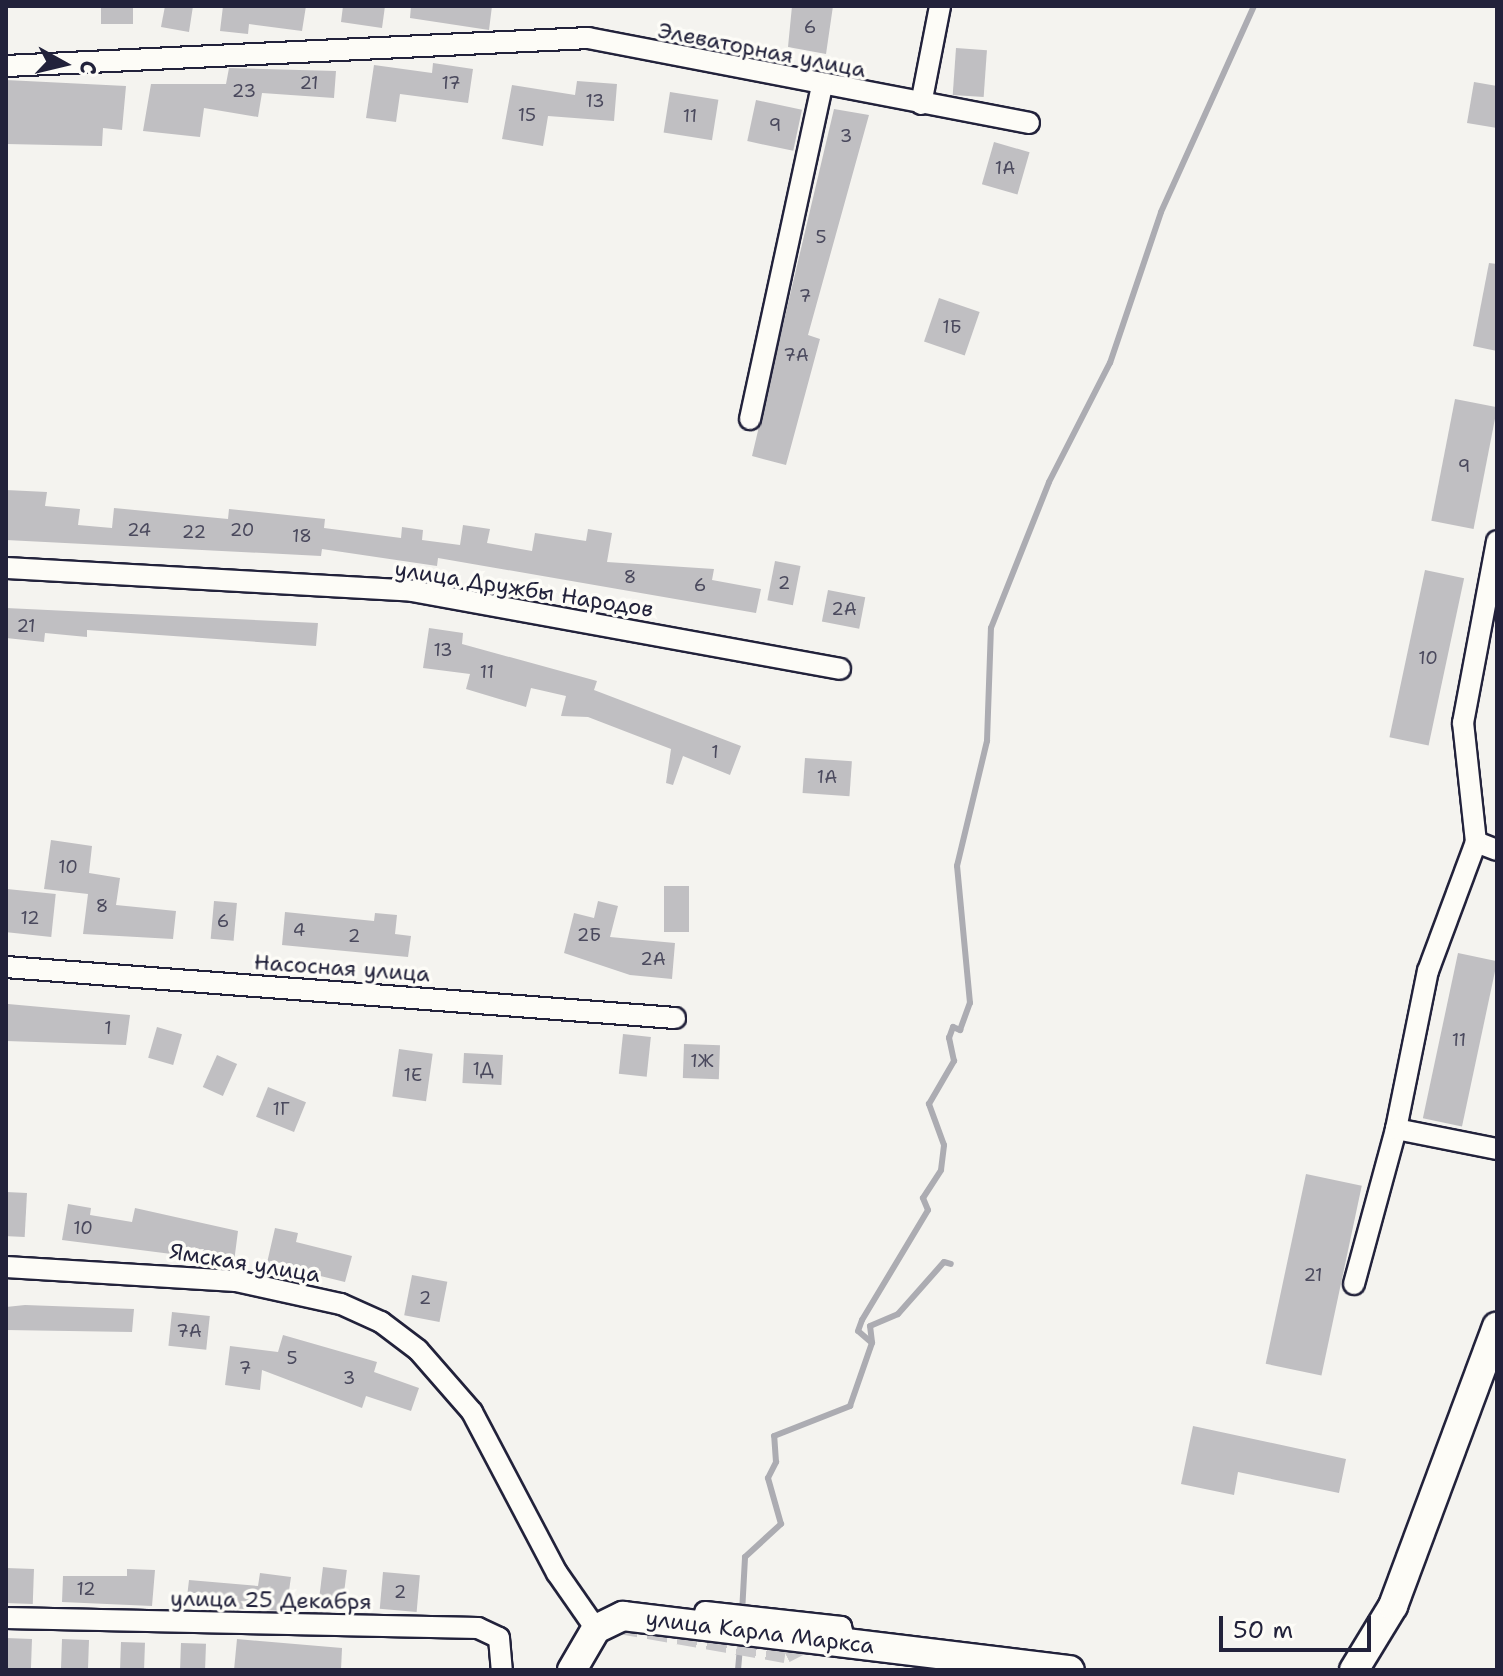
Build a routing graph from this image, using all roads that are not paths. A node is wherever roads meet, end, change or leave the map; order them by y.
1 (940, 6) edge
2 (6, 66) edge
3 (822, 86) junction
4 (921, 104) junction
5 (1029, 123) dead end
6 (750, 419) dead end
7 (1497, 541) edge
8 (6, 568) edge
9 (840, 669) dead end
10 (1476, 842) junction
11 (1497, 850) edge
12 (6, 967) edge
13 (675, 1018) dead end
14 (1396, 1129) junction
15 (1497, 1149) edge
16 (6, 1267) edge
17 (1354, 1284) dead end
18 (1497, 1327) edge
19 (6, 1618) edge
20 (596, 1629) junction
21 (502, 1670) edge
22 (572, 1670) edge
23 (1070, 1670) edge
24 (1354, 1670) edge

1 - 4 street
2 - 3 street, Элеваторная улица
3 - 4 street, Элеваторная улица
3 - 6 street
4 - 5 street, Элеваторная улица
7 - 10 street
8 - 9 street, улица Дружбы Народов
10 - 11 street
10 - 14 street
12 - 13 street, Насосная улица
14 - 15 street
14 - 17 street
16 - 20 street, Ямская улица
18 - 24 street
19 - 21 street, улица 25 Декабря
20 - 22 street
20 - 23 street, улица Карла Маркса

